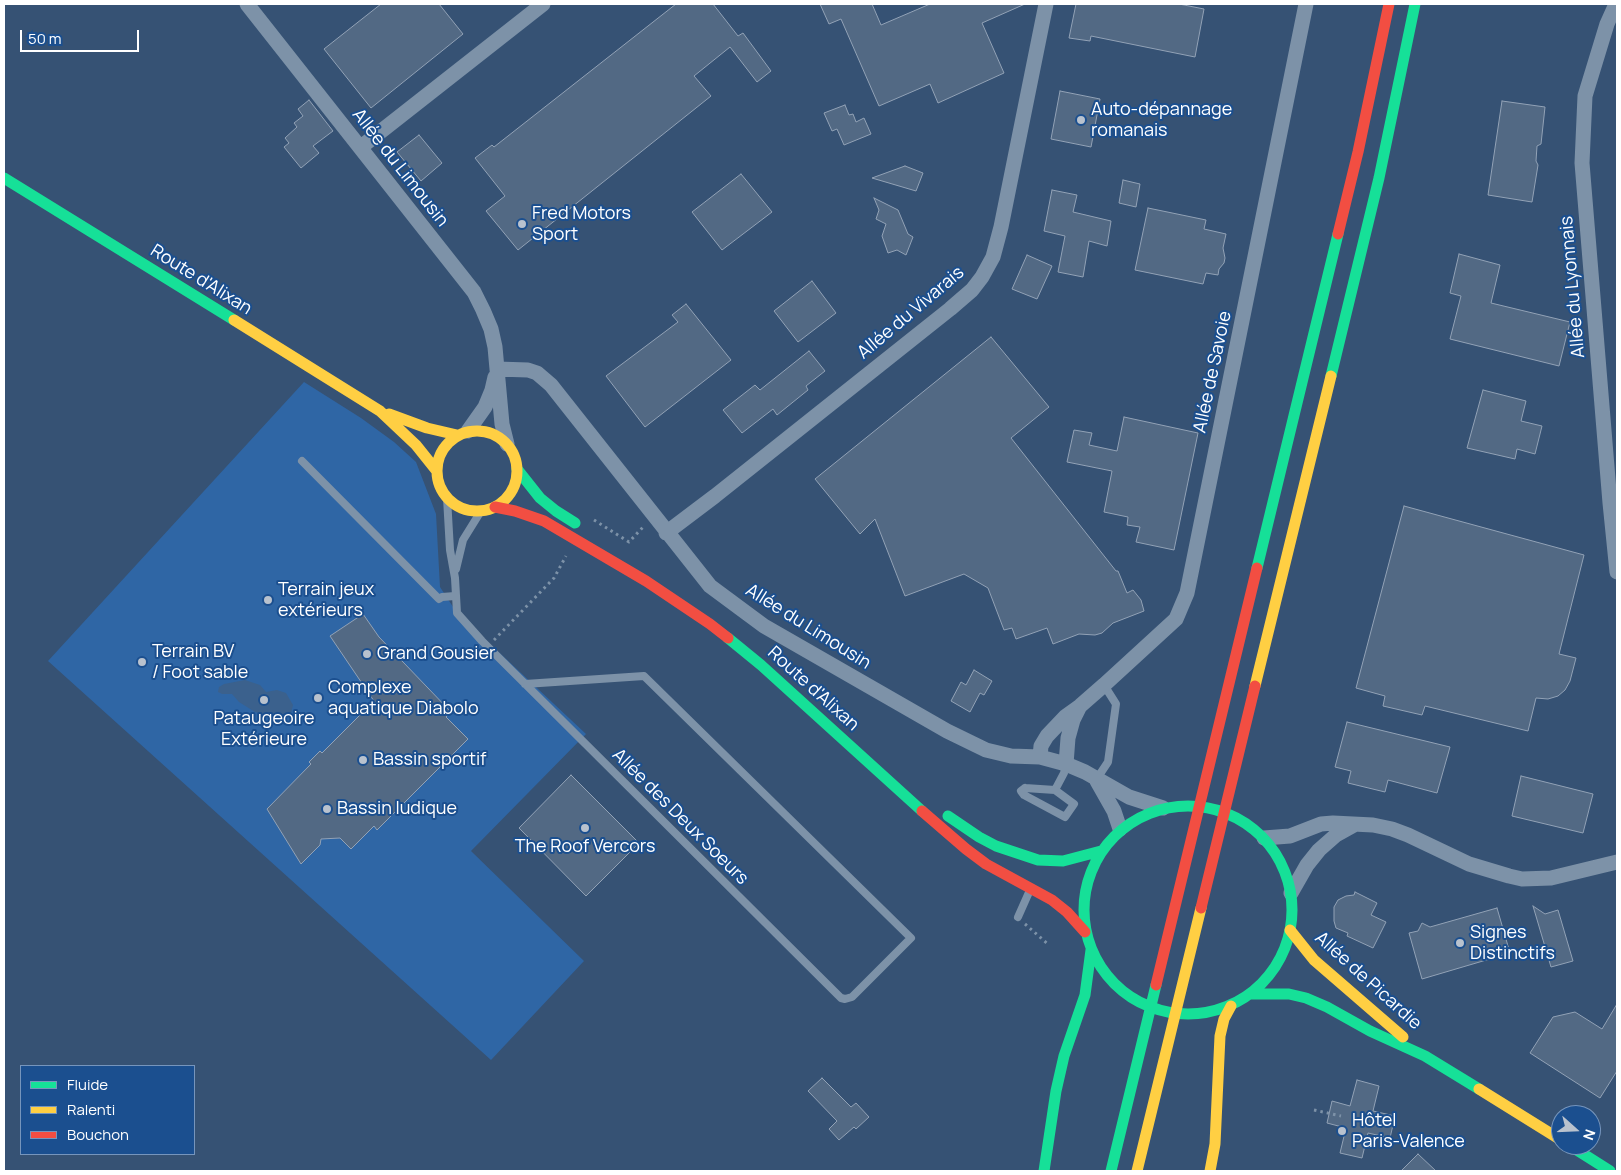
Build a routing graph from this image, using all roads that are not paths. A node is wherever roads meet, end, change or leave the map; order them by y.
1 (247, 4) edge
2 (543, 4) edge
3 (1046, 4) edge
4 (1306, 4) edge
5 (1389, 4) edge
6 (1415, 4) edge
7 (1616, 4) edge
8 (361, 147) junction
9 (4, 178) edge
10 (497, 369) junction
11 (380, 411) junction
12 (463, 433) junction
13 (507, 444) junction
14 (302, 461) dead end
15 (517, 469) junction
16 (436, 470) junction
17 (447, 498) junction
18 (495, 507) junction
19 (481, 511) junction
20 (587, 530) dead end
21 (666, 532) junction
22 (1617, 572) edge
23 (455, 578) junction
24 (455, 596) junction
25 (524, 684) junction
26 (1104, 685) junction
27 (1080, 706) junction
28 (1040, 757) junction
29 (1066, 764) junction
30 (1096, 780) junction
31 (1055, 790) junction
32 (1164, 808) junction
33 (942, 811) dead end
34 (1354, 825) junction
35 (1120, 830) junction
36 (1264, 838) junction
37 (1102, 851) junction
38 (1617, 862) edge
39 (1031, 888) junction
40 (1292, 893) junction
41 (1018, 917) road end
42 (1290, 930) junction
43 (1085, 932) junction
44 (1091, 950) junction
45 (1252, 994) junction
46 (1231, 1006) junction
47 (1425, 1056) junction
48 (1551, 1134) edge
49 (1585, 1155) edge
50 (1044, 1171) edge
51 (1111, 1171) edge
52 (1137, 1171) edge
53 (1210, 1171) edge
54 (1610, 1171) edge

1 - 8 street, Allée du Limousin
2 - 8 street
3 - 21 street, Allée du Vivarais
4 - 26 street, Allée de Savoie
5 - 51 main road
6 - 52 main road
7 - 22 street, Allée du Lyonnais
8 - 10 street, Allée du Limousin
9 - 11 main road, Route d'Alixan
10 - 12 street, Allée du Limousin
10 - 13 street, Allée du Limousin
10 - 21 street, Allée du Limousin
11 - 12 main road, Route d'Alixan
11 - 16 main road, Route d'Alixan
12 - 13 main road, Route d'Alixan
12 - 16 main road
13 - 15 main road
14 - 24 lane
15 - 18 main road, Route d'Alixan
15 - 20 main road
16 - 17 main road, Route d'Alixan
17 - 19 main road, Route d'Alixan
17 - 23 lane, Allée des Deux Soeurs
18 - 19 main road, Route d'Alixan
18 - 39 main road, Route d'Alixan
19 - 23 lane, Allée des Deux Soeurs
21 - 28 street, Allée du Limousin
23 - 24 lane, Allée des Deux Soeurs
24 - 25 lane, Allée des Deux Soeurs
25 - 25 lane, Allée des Deux Soeurs
26 - 27 street, Allée de Savoie
26 - 30 lane
27 - 28 street, Allée de Savoie
27 - 29 street, Allée de Savoie
28 - 29 street, Allée du Limousin
29 - 30 street, Allée du Limousin
29 - 31 lane
30 - 32 street, Allée du Limousin
30 - 35 street
31 - 31 lane
32 - 35 main road
32 - 36 main road
33 - 37 main road
34 - 36 street
34 - 38 street
34 - 40 street
35 - 37 main road
36 - 40 main road
37 - 43 main road
39 - 41 lane
39 - 43 main road, Route d'Alixan
40 - 42 main road
42 - 45 main road
42 - 47 main road, Allée de Picardie
43 - 44 main road
44 - 46 main road
44 - 50 main road
45 - 46 main road
45 - 47 main road, Allée de Picardie
46 - 53 main road
47 - 48 main road, Allée de Picardie
49 - 54 main road

